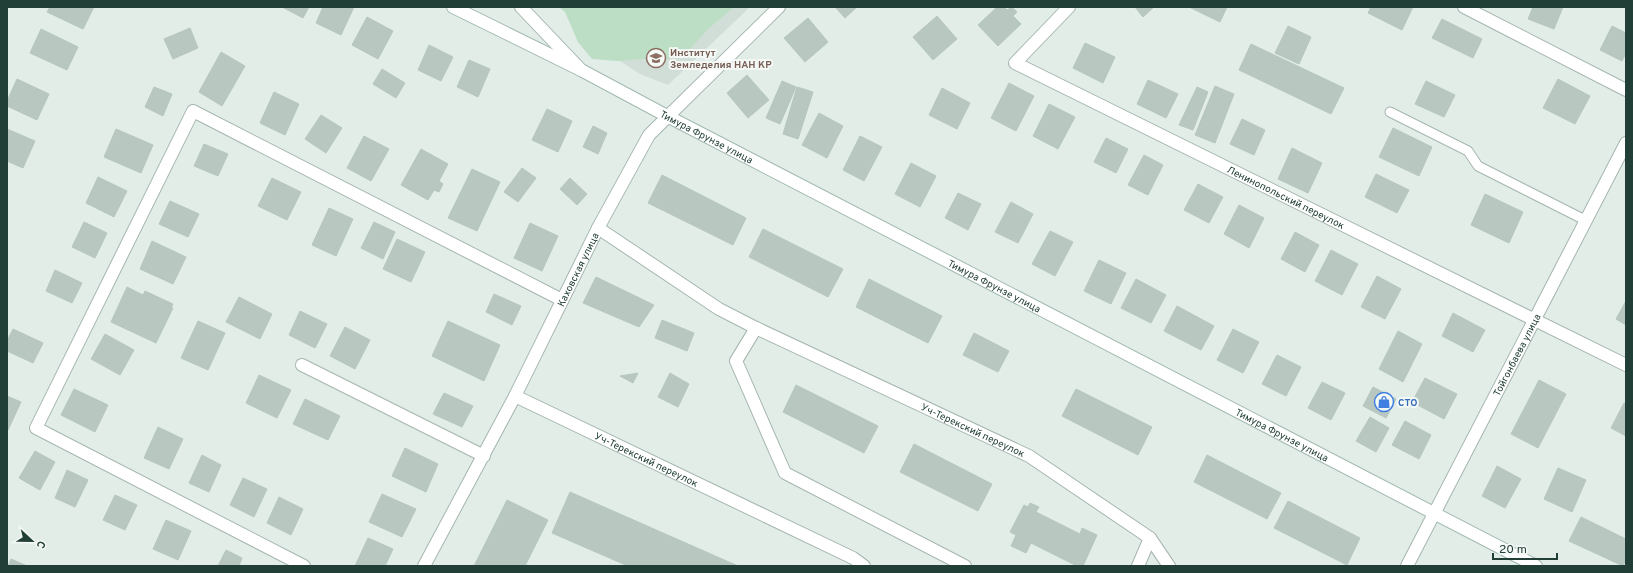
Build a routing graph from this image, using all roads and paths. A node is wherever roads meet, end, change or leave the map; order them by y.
1 (453, 7) edge
2 (521, 7) edge
3 (779, 7) edge
4 (1068, 7) edge
5 (1464, 7) edge
6 (581, 70) junction
7 (1626, 90) edge
8 (1390, 112) dead end
9 (667, 116) junction
10 (1626, 143) edge
11 (1585, 220) junction
12 (598, 228) junction
13 (562, 300) junction
14 (1535, 319) junction
15 (756, 328) junction
16 (302, 365) dead end
17 (1626, 365) edge
18 (515, 396) junction
19 (484, 456) junction
20 (1434, 513) junction
21 (1150, 538) junction
22 (304, 566) edge
23 (424, 566) edge
24 (864, 566) edge
25 (966, 566) edge
26 (1138, 566) edge
27 (1169, 566) edge
28 (1407, 566) edge
29 (1536, 566) edge

1 - 6 street, Тимура Фрунзе улица
2 - 6 street
3 - 9 street, Каховская улица
4 - 14 street, Ленинопольский переулок
5 - 7 street
6 - 9 street, Тимура Фрунзе улица
8 - 11 lane
9 - 12 street, Каховская улица
9 - 20 street, Тимура Фрунзе улица
10 - 11 street, Тойгонбаева улица
11 - 14 street, Тойгонбаева улица
12 - 13 street, Каховская улица
12 - 15 street, Уч-Терекский переулок
13 - 18 street, Каховская улица
13 - 22 street
14 - 17 street, Ленинопольский переулок
14 - 20 street, Тойгонбаева улица
15 - 21 street, Уч-Терекский переулок
15 - 25 street
16 - 19 street
18 - 19 street, Каховская улица
18 - 24 street, Уч-Терекский переулок
19 - 23 street, Каховская улица
20 - 28 street, Тойгонбаева улица
20 - 29 street, Тимура Фрунзе улица
21 - 26 street
21 - 27 street

